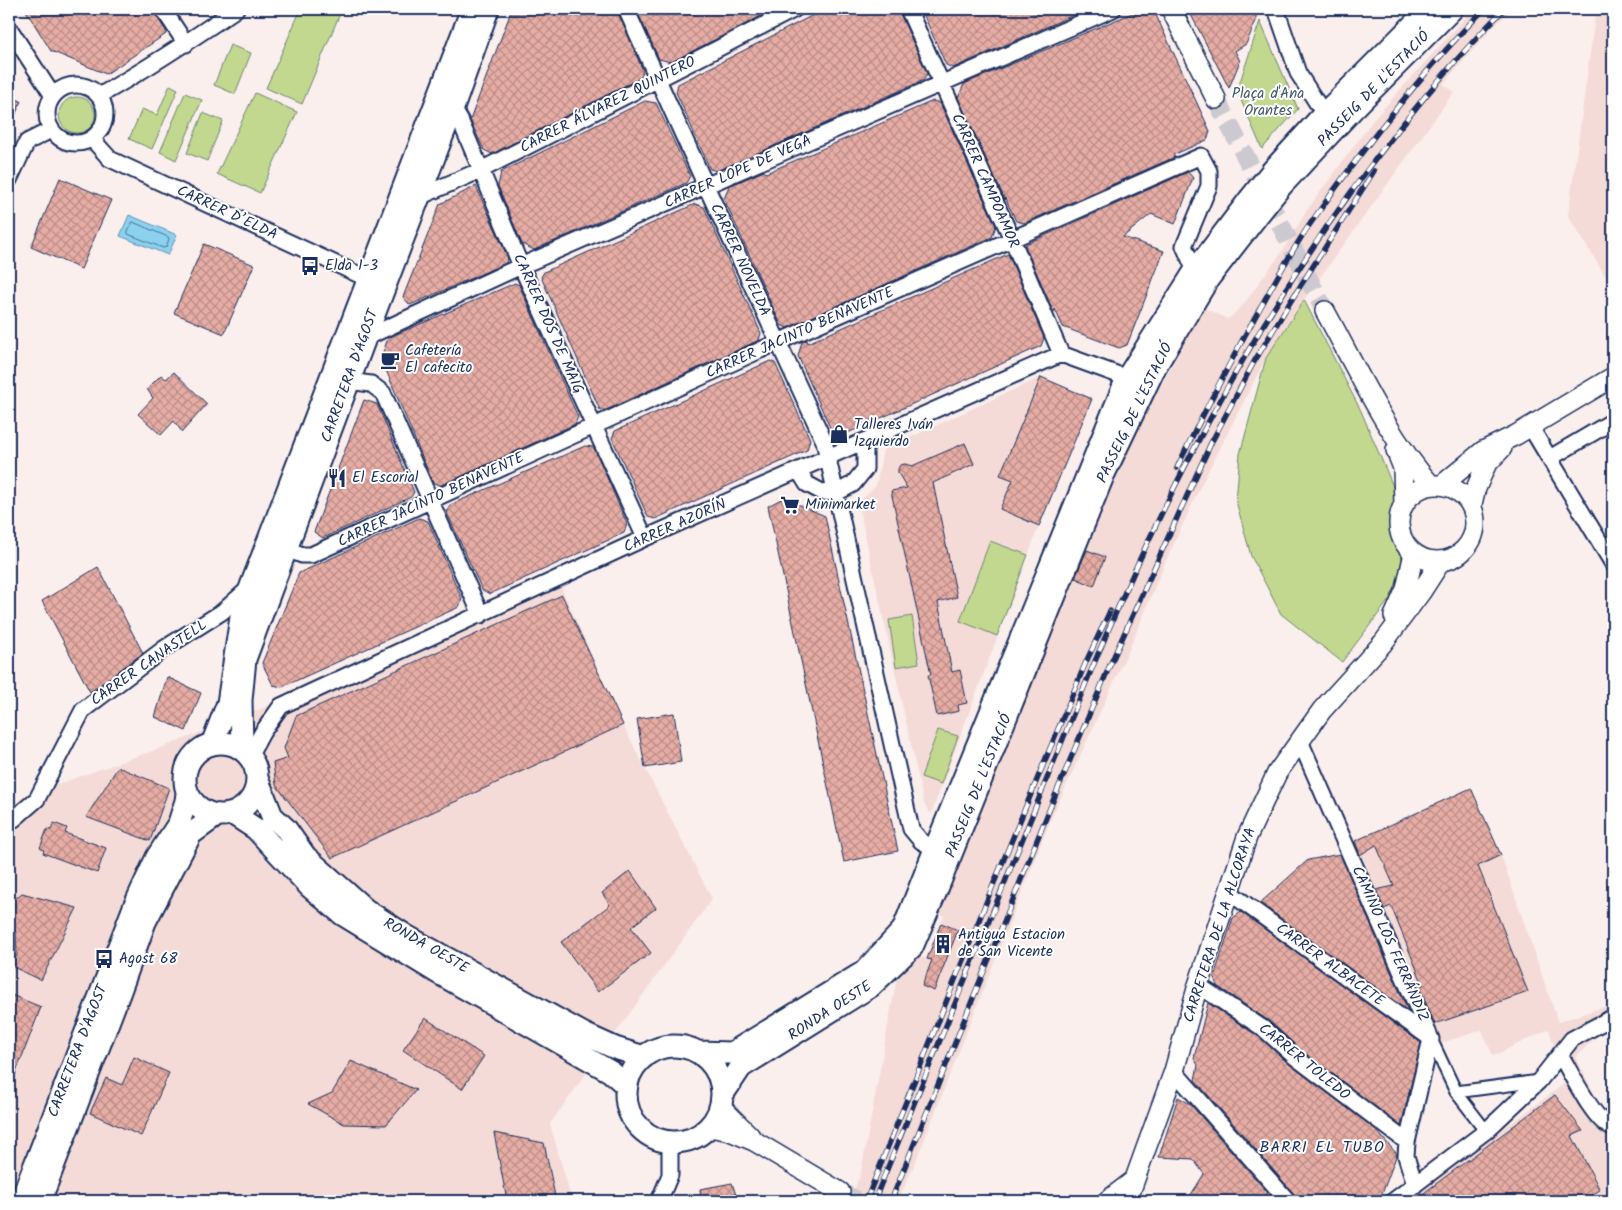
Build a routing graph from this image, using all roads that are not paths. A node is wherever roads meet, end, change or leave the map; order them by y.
1 (163, 9) edge
2 (236, 9) edge
3 (472, 9) edge
4 (488, 9) edge
5 (626, 9) edge
6 (795, 9) edge
7 (908, 9) edge
8 (1113, 9) edge
9 (1171, 9) edge
10 (1276, 9) edge
11 (1429, 9) edge
12 (1452, 9) edge
13 (9, 28) edge
14 (186, 44) junction
15 (658, 78) junction
16 (940, 83) junction
17 (53, 96) junction
18 (99, 96) junction
19 (1216, 99) tunnel mouth
20 (453, 108) junction
21 (1324, 114) junction
22 (51, 130) junction
23 (92, 139) junction
24 (481, 170) junction
25 (1277, 178) junction
26 (9, 180) edge
27 (706, 186) junction
28 (419, 197) junction
29 (1253, 208) junction
30 (1012, 239) junction
31 (522, 266) junction
32 (1195, 271) junction
33 (376, 282) junction
34 (1325, 311) tunnel mouth
35 (365, 338) junction
36 (778, 342) junction
37 (1062, 354) junction
38 (1613, 377) edge
39 (1127, 378) junction
40 (348, 381) junction
41 (1382, 414) junction
42 (1613, 421) edge
43 (594, 426) junction
44 (1523, 430) junction
45 (866, 441) junction
46 (827, 458) junction
47 (1550, 458) junction
48 (799, 471) junction
49 (1437, 485) junction
50 (836, 493) junction
51 (430, 500) junction
52 (1404, 504) junction
53 (1472, 504) junction
54 (645, 538) junction
55 (286, 550) junction
56 (1414, 553) junction
57 (1611, 554) edge
58 (1441, 561) junction
59 (251, 586) junction
60 (480, 615) junction
61 (1383, 643) junction
62 (1300, 741) junction
63 (212, 744) junction
64 (246, 753) junction
65 (257, 778) junction
66 (187, 793) junction
67 (224, 815) junction
68 (9, 822) edge
69 (934, 849) junction
70 (937, 889) joint
71 (1230, 892) junction
72 (1198, 985) junction
73 (1613, 1017) edge
74 (1431, 1039) junction
75 (697, 1052) junction
76 (1560, 1054) junction
77 (644, 1057) junction
78 (1174, 1071) junction
79 (1539, 1081) junction
80 (627, 1086) junction
81 (1456, 1092) junction
82 (722, 1101) junction
83 (710, 1127) junction
84 (1613, 1128) edge
85 (1486, 1131) junction
86 (754, 1141) junction
87 (670, 1142) junction
88 (1407, 1149) junction
89 (1133, 1181) junction
90 (1414, 1185) junction
91 (840, 1192) tunnel mouth
92 (21, 1201) edge
93 (40, 1201) edge
94 (659, 1201) edge
95 (1107, 1201) edge
96 (1126, 1201) edge
97 (1288, 1201) edge
98 (1393, 1201) edge

1 - 14 street
2 - 14 street
3 - 33 main road, CARRETERA D'AGOST
4 - 20 main road, CARRETERA D'AGOST
5 - 15 street, CARRER NOVELDA
6 - 15 street, CARRER ÁLVAREZ QUINTERO
7 - 16 street, CARRER CAMPOAMOR
8 - 16 street, CARRER LOPE DE VEGA
9 - 19 street
10 - 21 street
11 - 21 main road, PASSEIG DE L'ESTACIÓ
12 - 25 main road, PASSEIG DE L'ESTACIÓ
13 - 17 street
14 - 18 street
15 - 24 street, CARRER ÁLVAREZ QUINTERO
15 - 27 street, CARRER NOVELDA
16 - 27 street, CARRER LOPE DE VEGA
16 - 30 street, CARRER CAMPOAMOR
17 - 18 street
17 - 22 street
18 - 23 street
20 - 24 street, CARRER DOS DE MAIG
20 - 28 main road, CARRETERA D'AGOST
21 - 25 main road, PASSEIG DE L'ESTACIÓ
22 - 23 street
22 - 26 street
23 - 33 street, CARRER D’ELDA
24 - 28 street, CARRER ÁLVAREZ QUINTERO
24 - 31 street, CARRER DOS DE MAIG
25 - 29 main road, PASSEIG DE L'ESTACIÓ, bridge
27 - 31 street, CARRER LOPE DE VEGA
27 - 36 street, CARRER NOVELDA
28 - 33 main road, CARRETERA D'AGOST
29 - 32 main road, PASSEIG DE L'ESTACIÓ
29 - 70 main road, PASSEIG DE L'ESTACIÓ
30 - 32 street, CARRER JACINTO BENAVENTE
30 - 36 street, CARRER JACINTO BENAVENTE
30 - 37 street, CARRER CAMPOAMOR
31 - 35 street, CARRER LOPE DE VEGA
31 - 43 street, CARRER DOS DE MAIG
32 - 39 main road, PASSEIG DE L'ESTACIÓ
33 - 35 main road, CARRETERA D'AGOST
33 - 59 main road, CARRETERA D'AGOST
34 - 41 street
35 - 40 main road, CARRETERA D'AGOST
36 - 43 street, CARRER JACINTO BENAVENTE
36 - 46 street, CARRER NOVELDA
37 - 39 street
37 - 45 street, CARRER AZORÍN
38 - 44 street
39 - 69 main road, PASSEIG DE L'ESTACIÓ
40 - 51 street
40 - 55 main road, CARRETERA D'AGOST
41 - 49 street
41 - 52 street
42 - 47 street
43 - 51 street, CARRER JACINTO BENAVENTE
43 - 54 street, CARRER DOS DE MAIG
44 - 47 street
44 - 49 street
44 - 53 street
45 - 46 street, CARRER AZORÍN
45 - 50 street
46 - 48 street, CARRER AZORÍN
46 - 50 street, CARRER NOVELDA
47 - 57 street
48 - 50 street
48 - 54 street, CARRER AZORÍN
49 - 52 street
49 - 53 street
50 - 69 street, CARRER NOVELDA
51 - 55 street, CARRER JACINTO BENAVENTE
51 - 60 street
52 - 56 street
53 - 58 street
54 - 60 street, CARRER AZORÍN
55 - 64 main road, CARRETERA D'AGOST
56 - 58 street
56 - 61 street, CARRETERA DE LA ALCORAYA
58 - 61 street, CARRETERA DE LA ALCORAYA
59 - 63 main road, CARRETERA D'AGOST
59 - 68 street, CARRER CANASTELL
60 - 64 street, CARRER AZORÍN
61 - 62 street, CARRETERA DE LA ALCORAYA
62 - 71 street, CARRETERA DE LA ALCORAYA
62 - 74 street, CAMINO LOS FERRÁNDIZ
63 - 64 main road
63 - 66 main road
64 - 65 main road
65 - 67 main road
65 - 77 main road, RONDA OESTE
66 - 67 main road
66 - 92 main road, CARRETERA D'AGOST
67 - 80 main road, RONDA OESTE
67 - 93 main road, CARRETERA D'AGOST
69 - 75 main road, RONDA OESTE
70 - 82 main road, RONDA OESTE
71 - 72 street, CARRETERA DE LA ALCORAYA
71 - 74 street, CARRER ALBACETE
72 - 78 street, CARRETERA DE LA ALCORAYA
72 - 88 street, CARRER TOLEDO
73 - 76 street
74 - 81 street
74 - 88 street, CAMINO LOS FERRÁNDIZ
75 - 77 main road, RONDA OESTE
75 - 82 main road
76 - 79 street
76 - 84 street
77 - 80 main road
78 - 89 street, CARRETERA DE LA ALCORAYA
78 - 97 street
79 - 81 street
79 - 85 street
80 - 87 main road
81 - 85 street
82 - 83 main road, RONDA OESTE
82 - 86 street
83 - 86 street
83 - 87 main road
85 - 90 street
86 - 91 street
87 - 94 street
88 - 90 street
89 - 95 street, CARRETERA DE LA ALCORAYA
89 - 96 street, CARRETERA DE LA ALCORAYA
90 - 98 street

